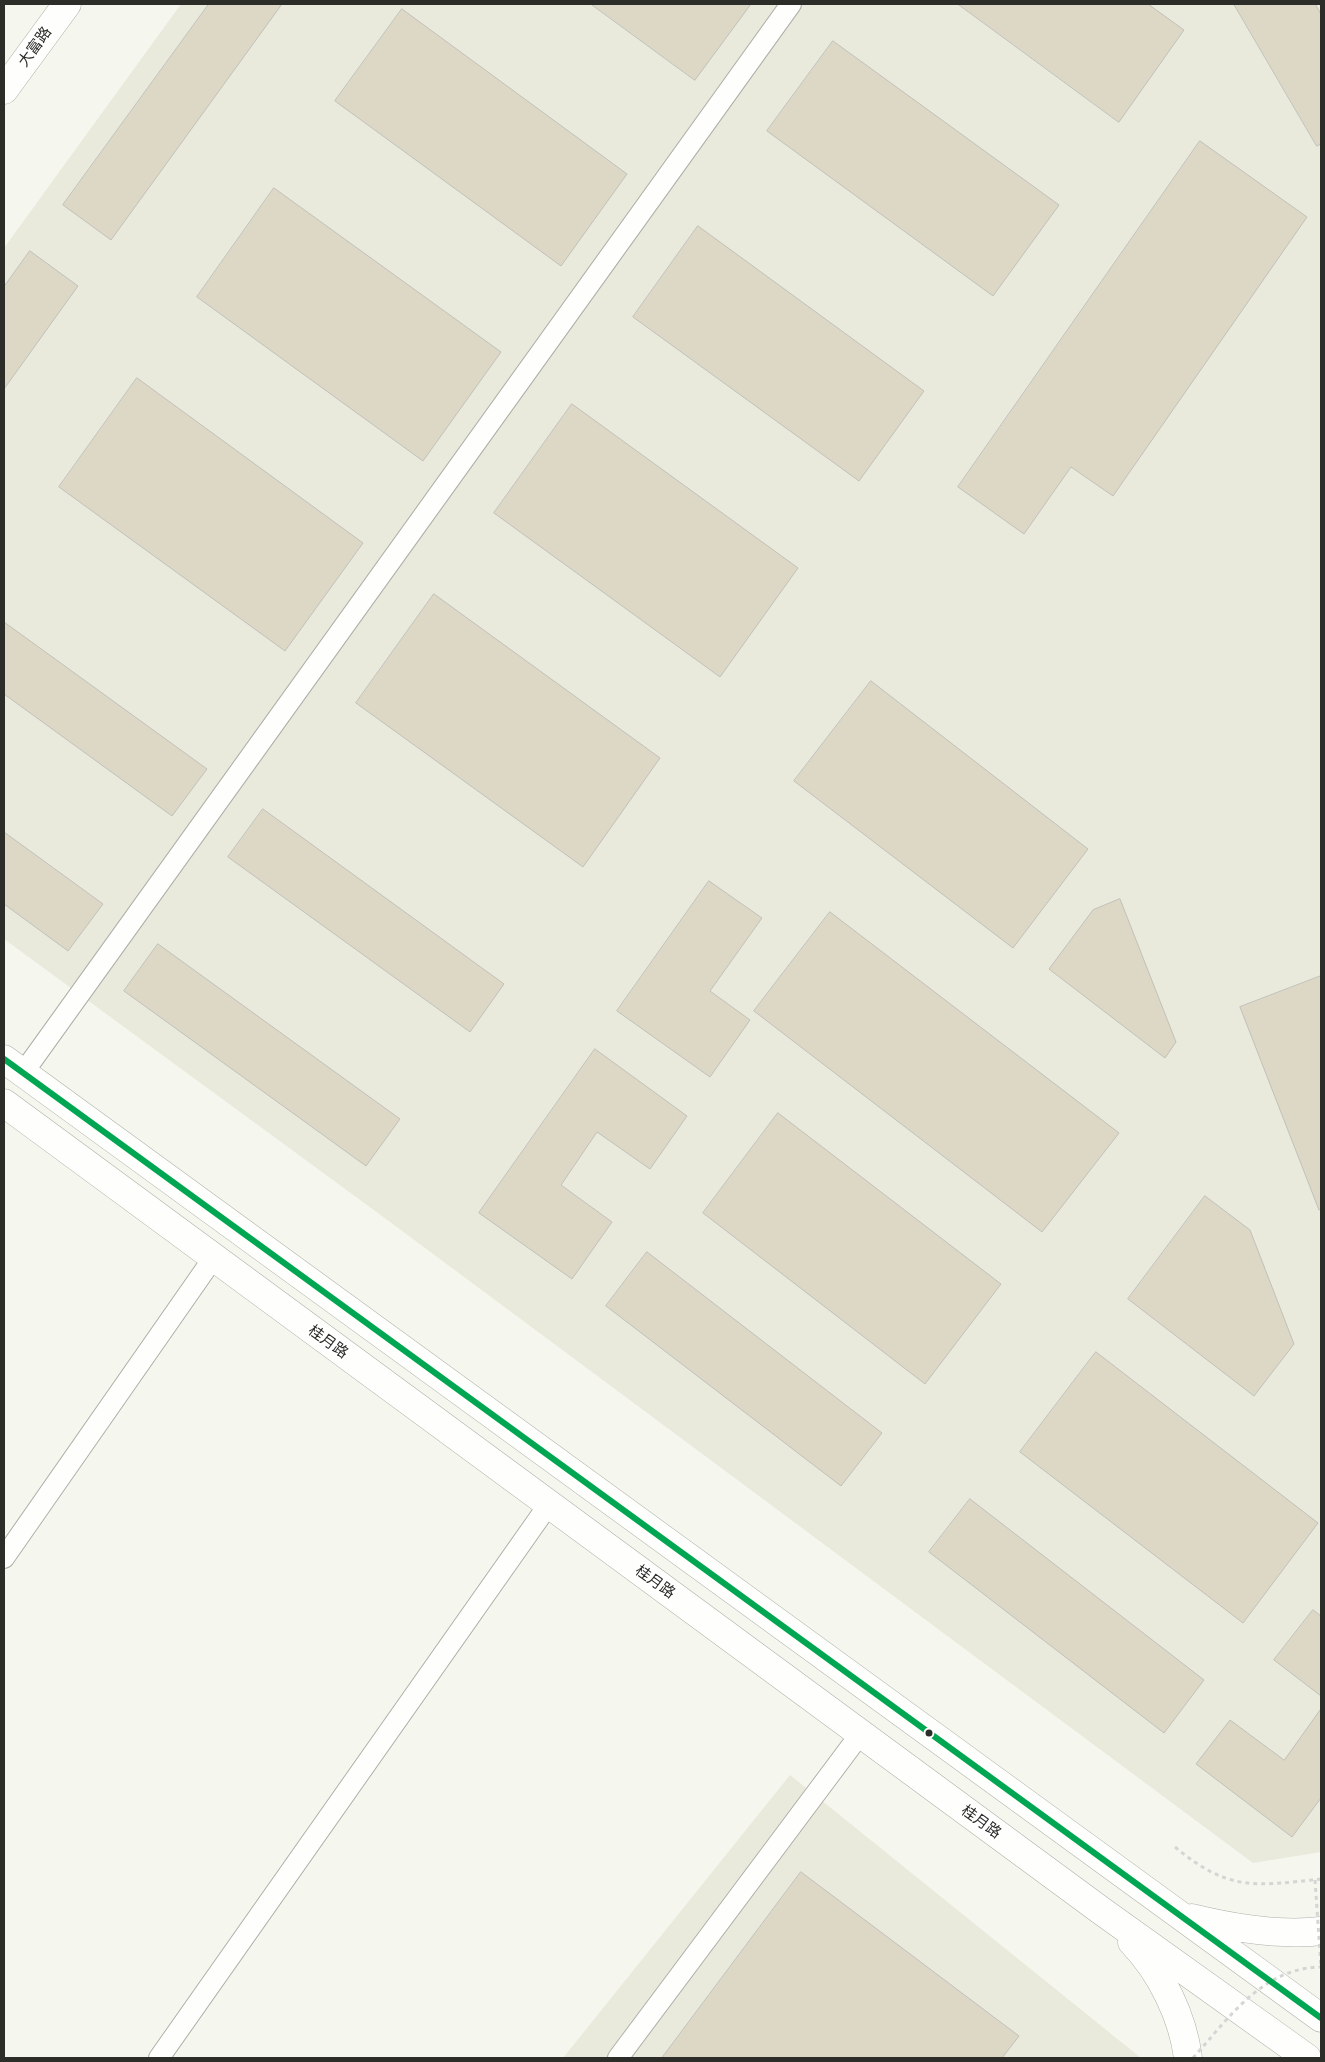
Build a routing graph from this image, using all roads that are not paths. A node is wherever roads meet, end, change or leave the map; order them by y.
1 (67, 4) edge
2 (791, 4) edge
3 (4, 90) edge
4 (13, 1066) edge
5 (4, 1103) edge
6 (214, 1257) junction
7 (549, 1504) junction
8 (4, 1558) edge
9 (861, 1733) junction
10 (1103, 1912) junction
11 (1179, 1915) junction
12 (1321, 1931) edge
13 (1321, 2018) edge
14 (1321, 2051) edge
15 (159, 2058) edge
16 (618, 2058) edge
17 (1188, 2058) edge
18 (1307, 2058) edge
19 (1314, 2058) edge

1 - 3 main road, 大富路
2 - 4 lane
4 - 11 main road
5 - 6 main road, 桂月路
6 - 7 main road, 桂月路
6 - 8 lane
7 - 9 main road, 桂月路
7 - 15 lane
9 - 10 main road, 桂月路
9 - 16 lane
10 - 17 main road
10 - 18 main road, 桂月路
11 - 12 main road
11 - 13 main road
14 - 19 main road

